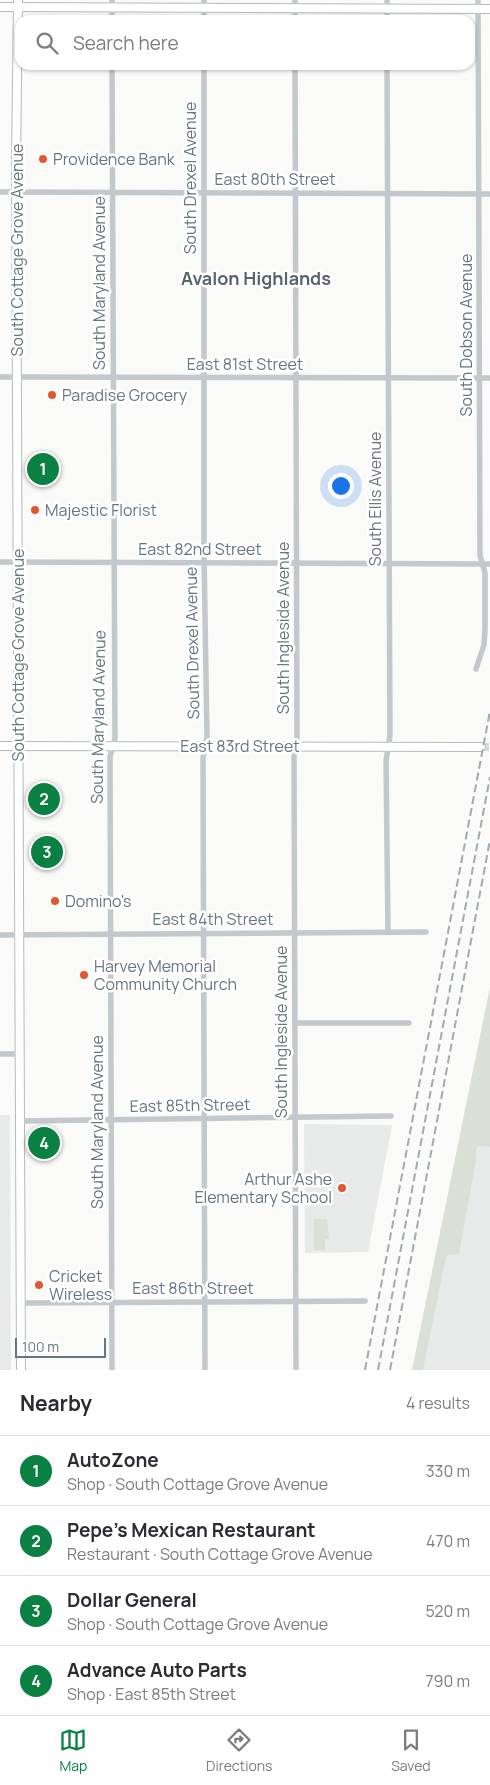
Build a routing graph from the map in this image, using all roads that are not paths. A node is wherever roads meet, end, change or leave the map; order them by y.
1 (387, 0) edge
2 (478, 0) edge
3 (18, 4) edge
4 (112, 4) edge
5 (204, 4) edge
6 (295, 4) edge
7 (0, 7) edge
8 (387, 9) junction
9 (478, 9) junction
10 (490, 9) edge
11 (387, 15) edge
12 (17, 70) edge
13 (112, 70) edge
14 (204, 70) edge
15 (295, 70) edge
16 (387, 70) edge
17 (0, 192) edge
18 (16, 192) junction
19 (113, 192) junction
20 (204, 193) junction
21 (296, 193) junction
22 (387, 193) junction
23 (479, 194) junction
24 (490, 194) edge
25 (0, 377) edge
26 (17, 377) junction
27 (113, 377) junction
28 (204, 378) junction
29 (296, 378) junction
30 (388, 378) junction
31 (480, 378) junction
32 (490, 378) edge
33 (0, 562) edge
34 (17, 562) junction
35 (114, 562) junction
36 (204, 562) junction
37 (297, 563) junction
38 (389, 563) junction
39 (482, 564) junction
40 (490, 564) edge
41 (476, 668) dead end
42 (0, 746) edge
43 (18, 746) junction
44 (112, 746) junction
45 (205, 746) junction
46 (296, 746) junction
47 (388, 747) junction
48 (481, 747) tunnel mouth
49 (388, 932) junction
50 (426, 932) dead end
51 (203, 933) junction
52 (294, 933) junction
53 (0, 934) edge
54 (19, 934) junction
55 (110, 934) junction
56 (295, 1023) junction
57 (409, 1023) dead end
58 (0, 1054) edge
59 (19, 1054) junction
60 (391, 1116) dead end
61 (295, 1117) junction
62 (204, 1118) junction
63 (19, 1120) junction
64 (111, 1120) junction
65 (365, 1301) dead end
66 (112, 1302) junction
67 (205, 1302) junction
68 (296, 1302) junction
69 (20, 1303) junction
70 (21, 1370) edge
71 (112, 1370) edge
72 (205, 1370) edge
73 (296, 1370) edge

1 - 8 street
2 - 9 street, South Dobson Avenue
3 - 4 main road
3 - 7 main road
4 - 5 main road
5 - 6 main road
6 - 8 main road
8 - 9 main road
8 - 11 street
9 - 10 main road
9 - 23 street, South Dobson Avenue
12 - 18 main road, South Cottage Grove Avenue
13 - 19 street, South Maryland Avenue
14 - 20 street, South Drexel Avenue
15 - 21 street, South Ingleside Avenue
16 - 22 street, South Ellis Avenue
17 - 18 street, East 80th Street
18 - 19 street, East 80th Street
18 - 26 main road, South Cottage Grove Avenue
19 - 20 street, East 80th Street
19 - 27 street, South Maryland Avenue
20 - 21 street, East 80th Street
20 - 28 street, South Drexel Avenue
21 - 22 street, East 80th Street
21 - 29 street, South Ingleside Avenue
22 - 23 street, East 80th Street
22 - 30 street, South Ellis Avenue
23 - 24 street, East 80th Street
23 - 31 street, South Dobson Avenue
25 - 26 street, East 81st Street
26 - 27 street, East 81st Street
26 - 34 main road, South Cottage Grove Avenue
27 - 28 street, East 81st Street
27 - 35 street, South Maryland Avenue
28 - 29 street, East 81st Street
28 - 36 street, South Drexel Avenue
29 - 30 street, East 81st Street
29 - 37 street, South Ingleside Avenue
30 - 31 street, East 81st Street
30 - 38 street, South Ellis Avenue
31 - 32 street, East 81st Street
31 - 39 street, South Dobson Avenue
33 - 34 street, East 82nd Street
34 - 35 street, East 82nd Street
34 - 43 main road, South Cottage Grove Avenue
35 - 36 street, East 82nd Street
35 - 44 street, South Maryland Avenue
36 - 37 street, East 82nd Street
36 - 45 street, South Drexel Avenue
37 - 38 street, East 82nd Street
37 - 46 street, South Ingleside Avenue
38 - 39 street, East 82nd Street
38 - 47 street, South Ellis Avenue
39 - 40 street, East 82nd Street
39 - 41 street, South Dobson Avenue
42 - 43 main road, East 83rd Street
43 - 44 main road, East 83rd Street
43 - 54 main road, South Cottage Grove Avenue
44 - 45 main road, East 83rd Street
44 - 55 street, South Maryland Avenue
45 - 46 main road, East 83rd Street
45 - 51 street, South Drexel Avenue
46 - 47 main road, East 83rd Street
46 - 52 street, South Ingleside Avenue
47 - 48 main road, East 83rd Street
47 - 49 street, South Ellis Avenue
49 - 50 street, East 84th Street
49 - 52 street, East 84th Street
51 - 52 street, East 84th Street
51 - 55 street, East 84th Street
51 - 62 street, South Drexel Avenue
52 - 56 street, South Ingleside Avenue
53 - 54 street, East 84th Street
54 - 55 street, East 84th Street
54 - 59 main road, South Cottage Grove Avenue
55 - 64 street, South Maryland Avenue
56 - 57 street
56 - 61 street, South Ingleside Avenue
58 - 59 street
59 - 63 main road, South Cottage Grove Avenue
60 - 61 street, East 85th Street
61 - 62 street, East 85th Street
61 - 68 street, South Ingleside Avenue
62 - 64 street, East 85th Street
62 - 67 street, South Drexel Avenue
63 - 64 street, East 85th Street
63 - 69 main road, South Cottage Grove Avenue
64 - 66 street, South Maryland Avenue
65 - 68 street, East 86th Street
66 - 67 street, East 86th Street
66 - 69 street, East 86th Street
66 - 71 street, South Maryland Avenue
67 - 68 street, East 86th Street
67 - 72 street, South Drexel Avenue
68 - 73 street, South Ingleside Avenue
69 - 70 main road, South Cottage Grove Avenue

